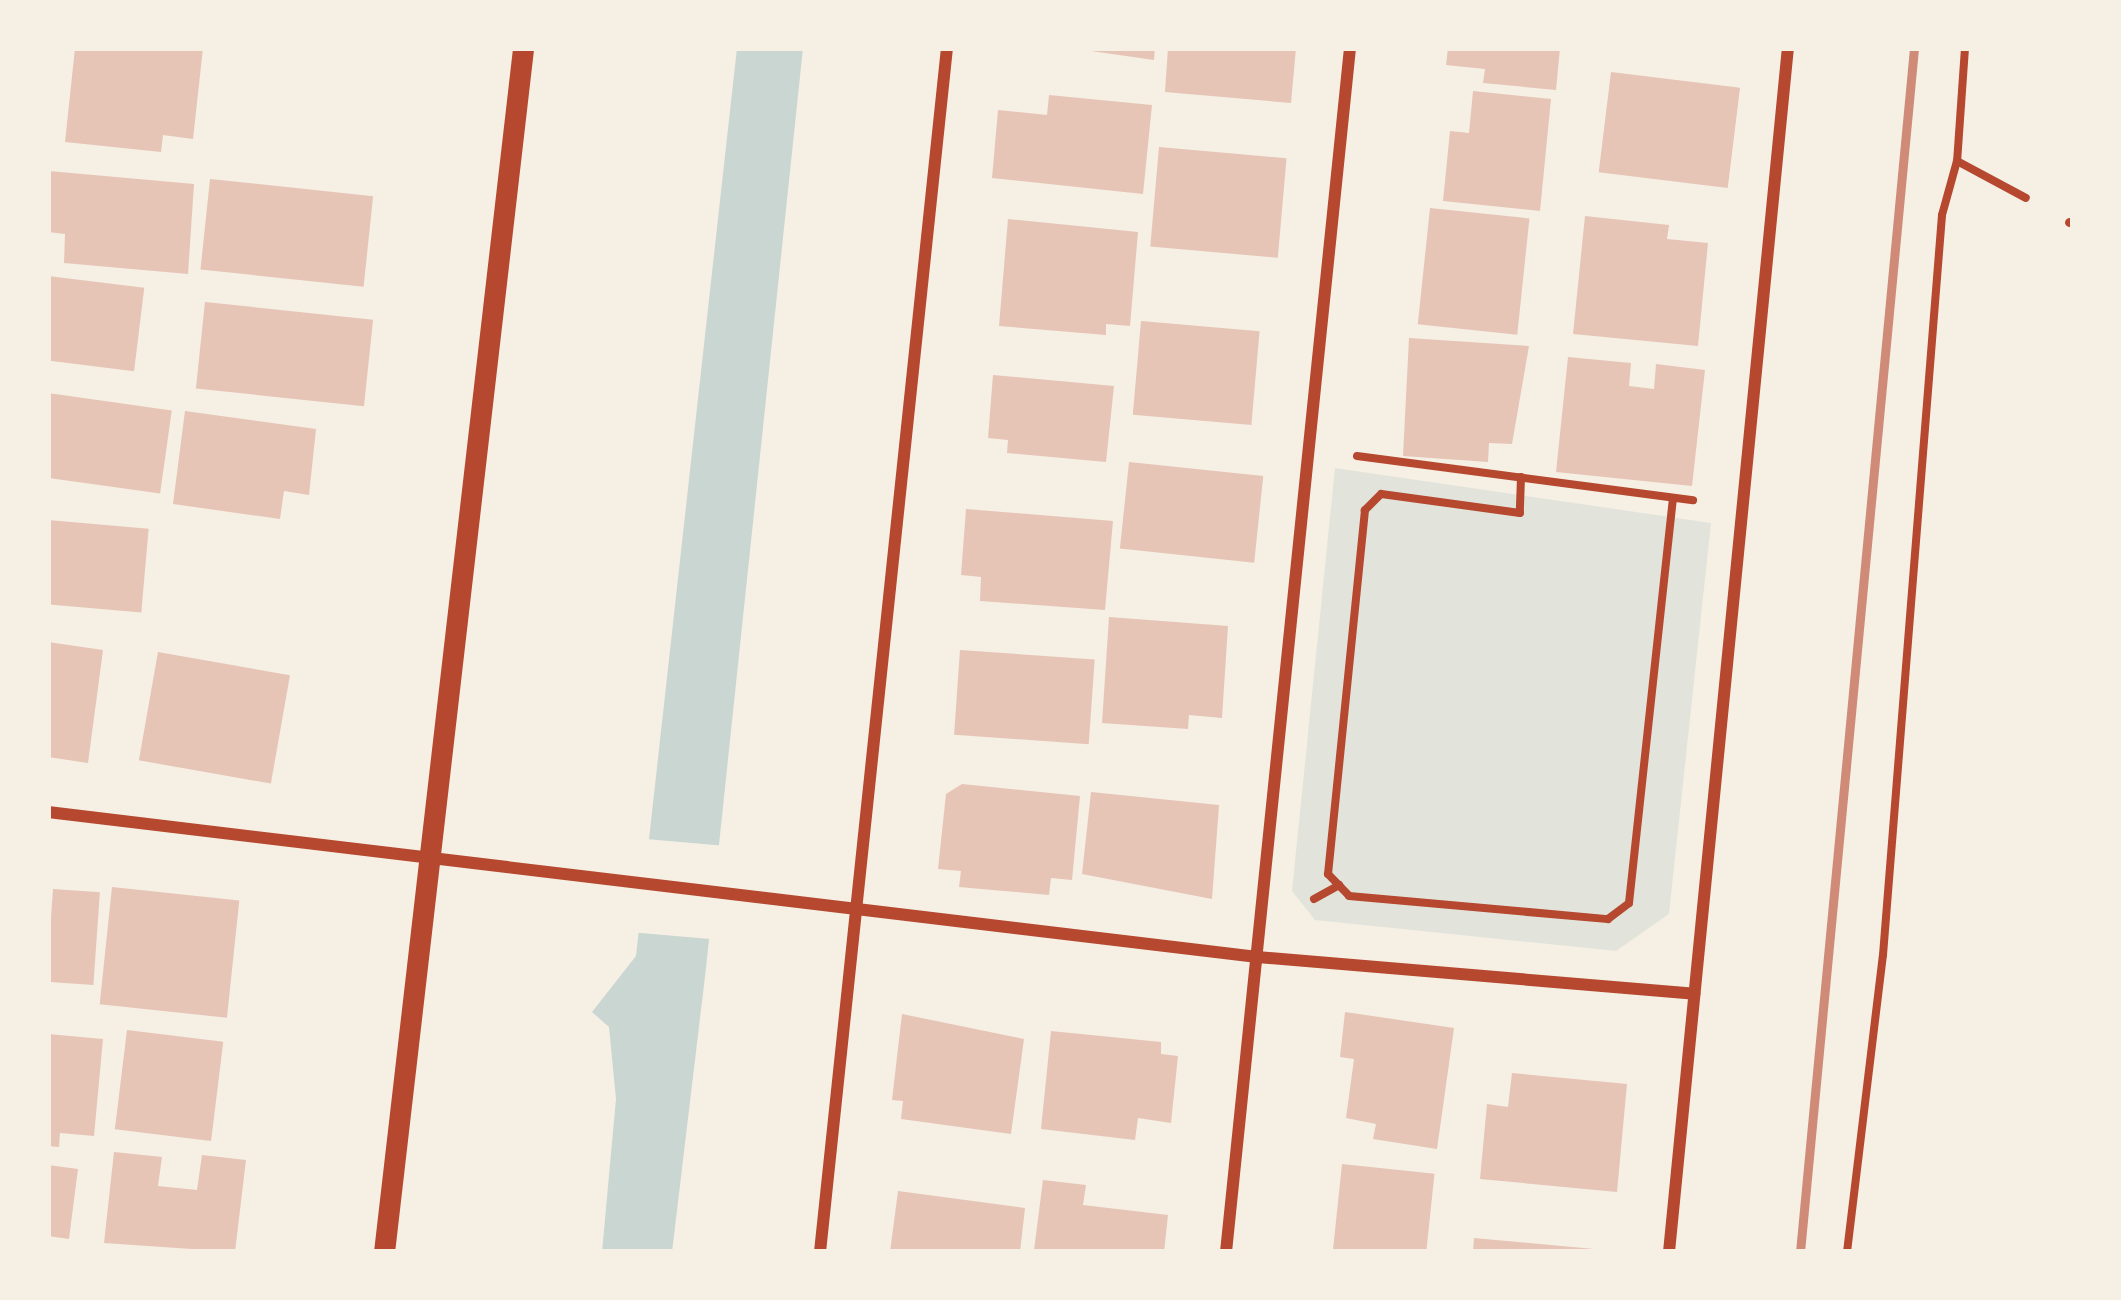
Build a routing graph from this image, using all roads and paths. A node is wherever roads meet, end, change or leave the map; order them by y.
1 (523, 48) edge
2 (947, 48) edge
3 (1350, 48) edge
4 (1788, 48) edge
5 (1965, 48) edge
6 (1957, 161) junction
7 (2071, 222) edge
8 (1309, 449) junction
9 (1521, 477) junction
10 (1673, 498) junction
11 (1742, 507) junction
12 (48, 812) edge
13 (431, 862) junction
14 (1339, 885) junction
15 (1304, 906) dead end
16 (855, 912) junction
17 (1257, 957) junction
18 (1694, 994) junction
19 (384, 1252) edge
20 (820, 1252) edge
21 (1226, 1252) edge
22 (1669, 1252) edge
23 (1847, 1252) edge

1 - 13 street
2 - 16 street
3 - 8 street
4 - 11 street
5 - 6 path
6 - 7 path
6 - 23 path
8 - 9 path
8 - 17 street
9 - 10 path
9 - 14 path
10 - 11 path
10 - 14 path
11 - 18 street
12 - 13 street
13 - 16 street
13 - 19 street
14 - 15 path
16 - 17 street
16 - 20 street
17 - 18 street
17 - 21 street
18 - 22 street

